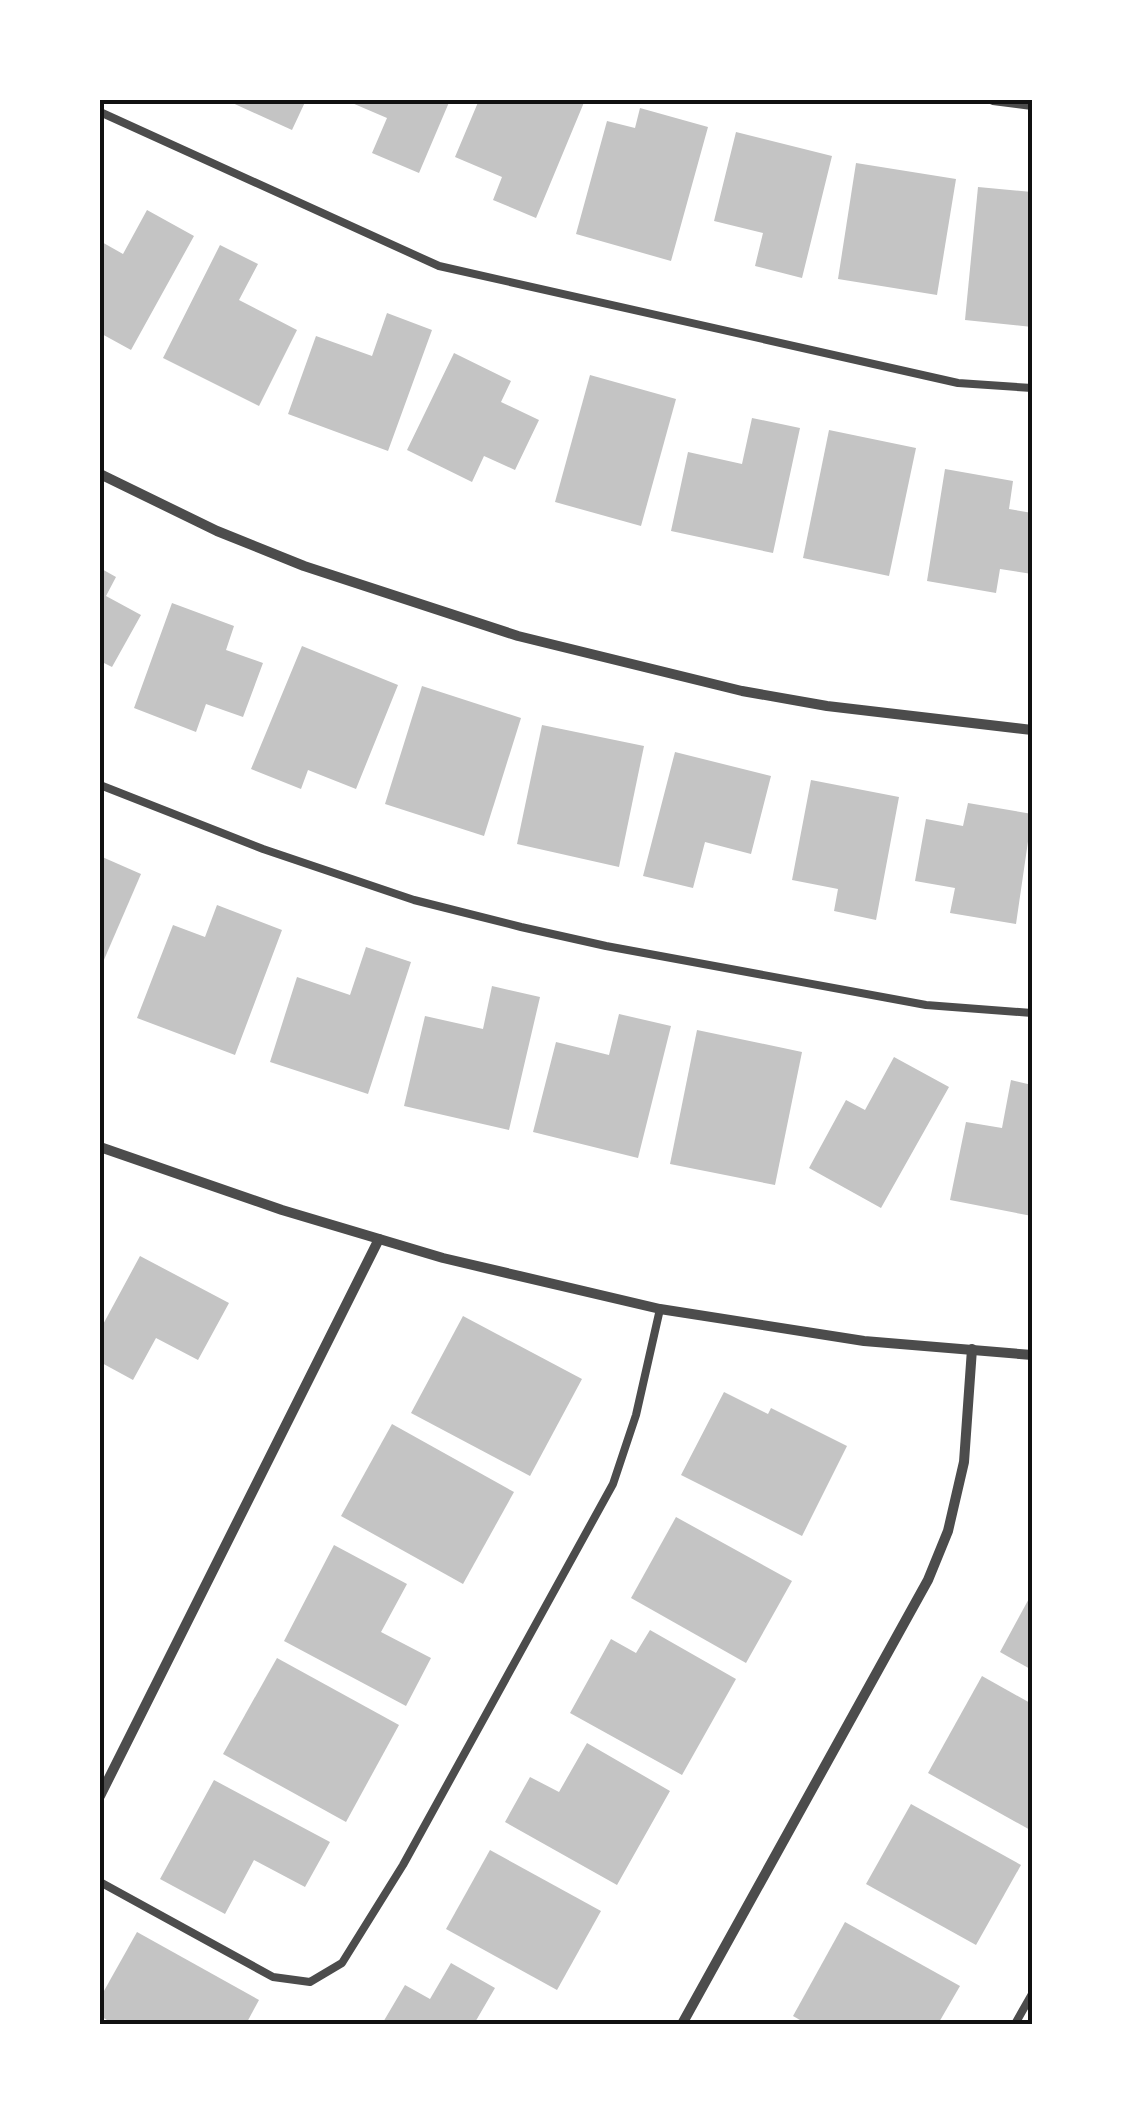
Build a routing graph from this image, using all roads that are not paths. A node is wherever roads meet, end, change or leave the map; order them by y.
1 (993, 100) edge
2 (1032, 105) edge
3 (100, 112) edge
4 (1032, 388) edge
5 (100, 474) edge
6 (1032, 730) edge
7 (100, 785) edge
8 (1032, 1013) edge
9 (100, 1147) edge
10 (379, 1238) junction
11 (660, 1309) junction
12 (972, 1349) junction
13 (1032, 1355) edge
14 (100, 1796) edge
15 (100, 1882) edge
16 (1032, 1994) edge
17 (682, 2024) edge
18 (1014, 2024) edge

1 - 2 street
3 - 4 lane
5 - 6 street
7 - 8 lane
9 - 10 street
10 - 11 street
10 - 14 street
11 - 12 street
11 - 15 lane
12 - 13 street
12 - 17 street
16 - 18 lane

